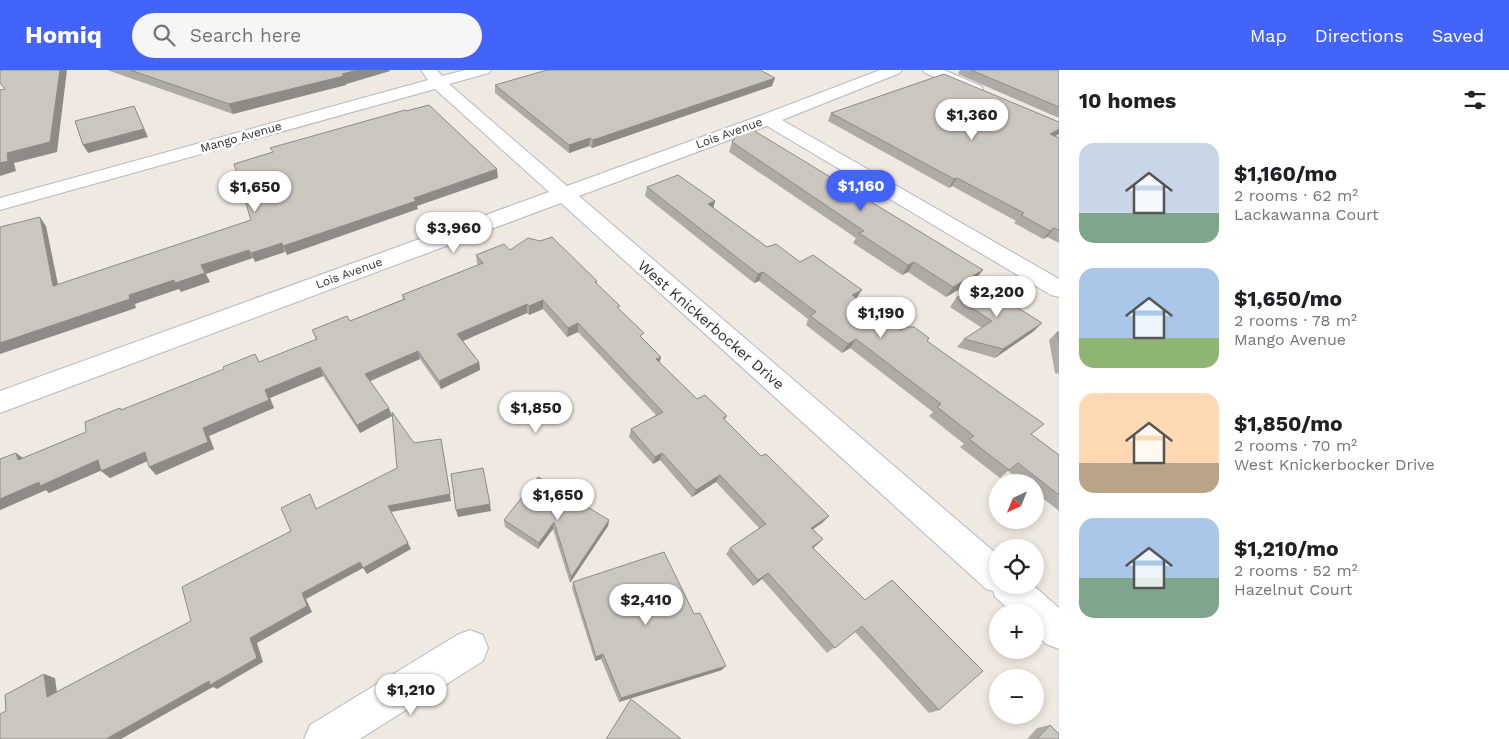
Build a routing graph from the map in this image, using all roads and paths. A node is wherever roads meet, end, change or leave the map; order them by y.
1 (483, 70) edge
2 (894, 70) edge
3 (931, 70) edge
4 (433, 76) edge
5 (986, 94) edge
6 (768, 119) junction
7 (563, 194) junction
8 (0, 204) edge
9 (1059, 289) edge
10 (0, 402) edge
11 (989, 569) edge
12 (1017, 594) edge
13 (1059, 631) edge
14 (470, 648) dead end
15 (324, 739) edge

1 - 4 street, Mango Avenue
2 - 6 street, Lois Avenue
3 - 5 street
4 - 7 street, West Knickerbocker Drive
4 - 8 street, Mango Avenue
6 - 7 street, Lois Avenue
6 - 9 street
7 - 10 street, Lois Avenue
7 - 11 street, West Knickerbocker Drive
12 - 13 street
14 - 15 street

